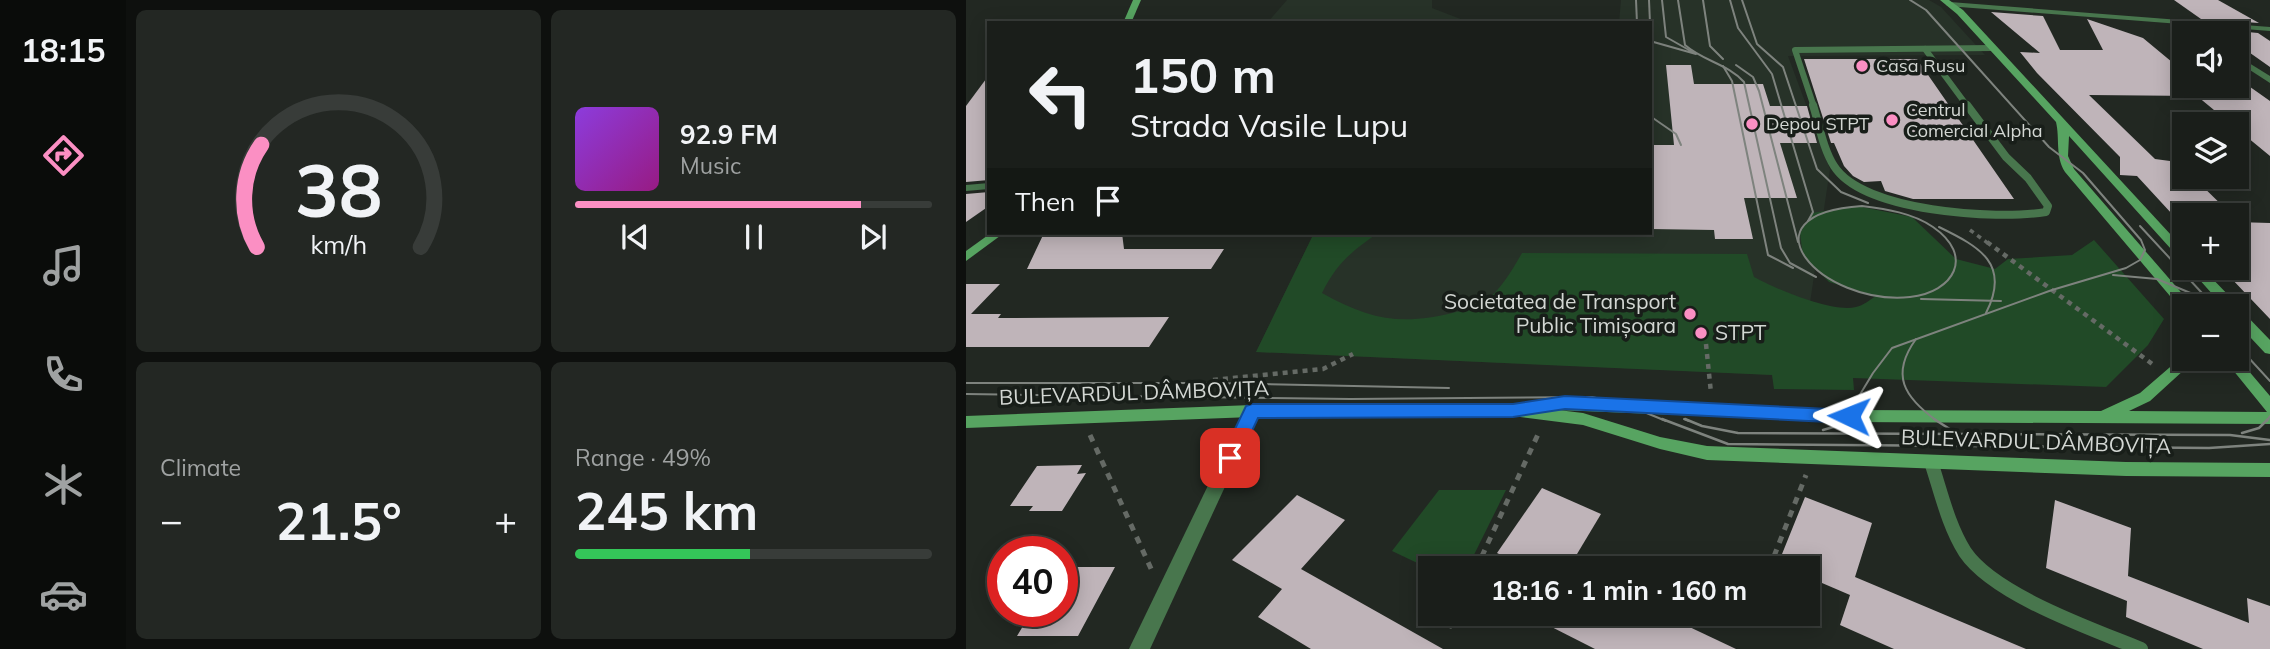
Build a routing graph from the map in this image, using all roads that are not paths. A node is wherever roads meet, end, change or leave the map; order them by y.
1 (1137, 0) edge
2 (1947, 2) edge
3 (1128, 21) edge
4 (2172, 22) edge
5 (2249, 27) edge
6 (2270, 29) edge
7 (1992, 48) junction
8 (1925, 49) junction
9 (2249, 66) edge
10 (2270, 80) edge
11 (2055, 116) junction
12 (987, 186) edge
13 (966, 188) edge
14 (995, 235) edge
15 (2172, 243) edge
16 (966, 257) edge
17 (2206, 280) edge
18 (2176, 294) edge
19 (2220, 294) edge
20 (2249, 327) edge
21 (2270, 349) edge
22 (2175, 371) edge
23 (2241, 371) edge
24 (2270, 407) edge
25 (1513, 410) junction
26 (1252, 411) junction
27 (2105, 416) junction
28 (2270, 418) edge
29 (966, 422) edge
30 (1931, 461) junction
31 (2270, 470) edge
32 (1139, 649) edge
33 (2141, 649) edge

1 - 3 street
2 - 4 street
2 - 7 street
5 - 6 street
7 - 8 lane
7 - 11 street
8 - 8 lane
9 - 10 street
11 - 15 street
11 - 18 street
12 - 13 street
14 - 16 street
17 - 19 street
20 - 21 street
22 - 27 street
23 - 24 street
25 - 26 street, BULEVARDUL DÂMBOVIȚA
25 - 27 street, BULEVARDUL DÂMBOVIȚA
25 - 30 street, BULEVARDUL DÂMBOVIȚA
26 - 29 street, BULEVARDUL DÂMBOVIȚA
26 - 32 street
27 - 28 street, BULEVARDUL DÂMBOVIȚA
30 - 31 street, BULEVARDUL DÂMBOVIȚA
30 - 33 lane

